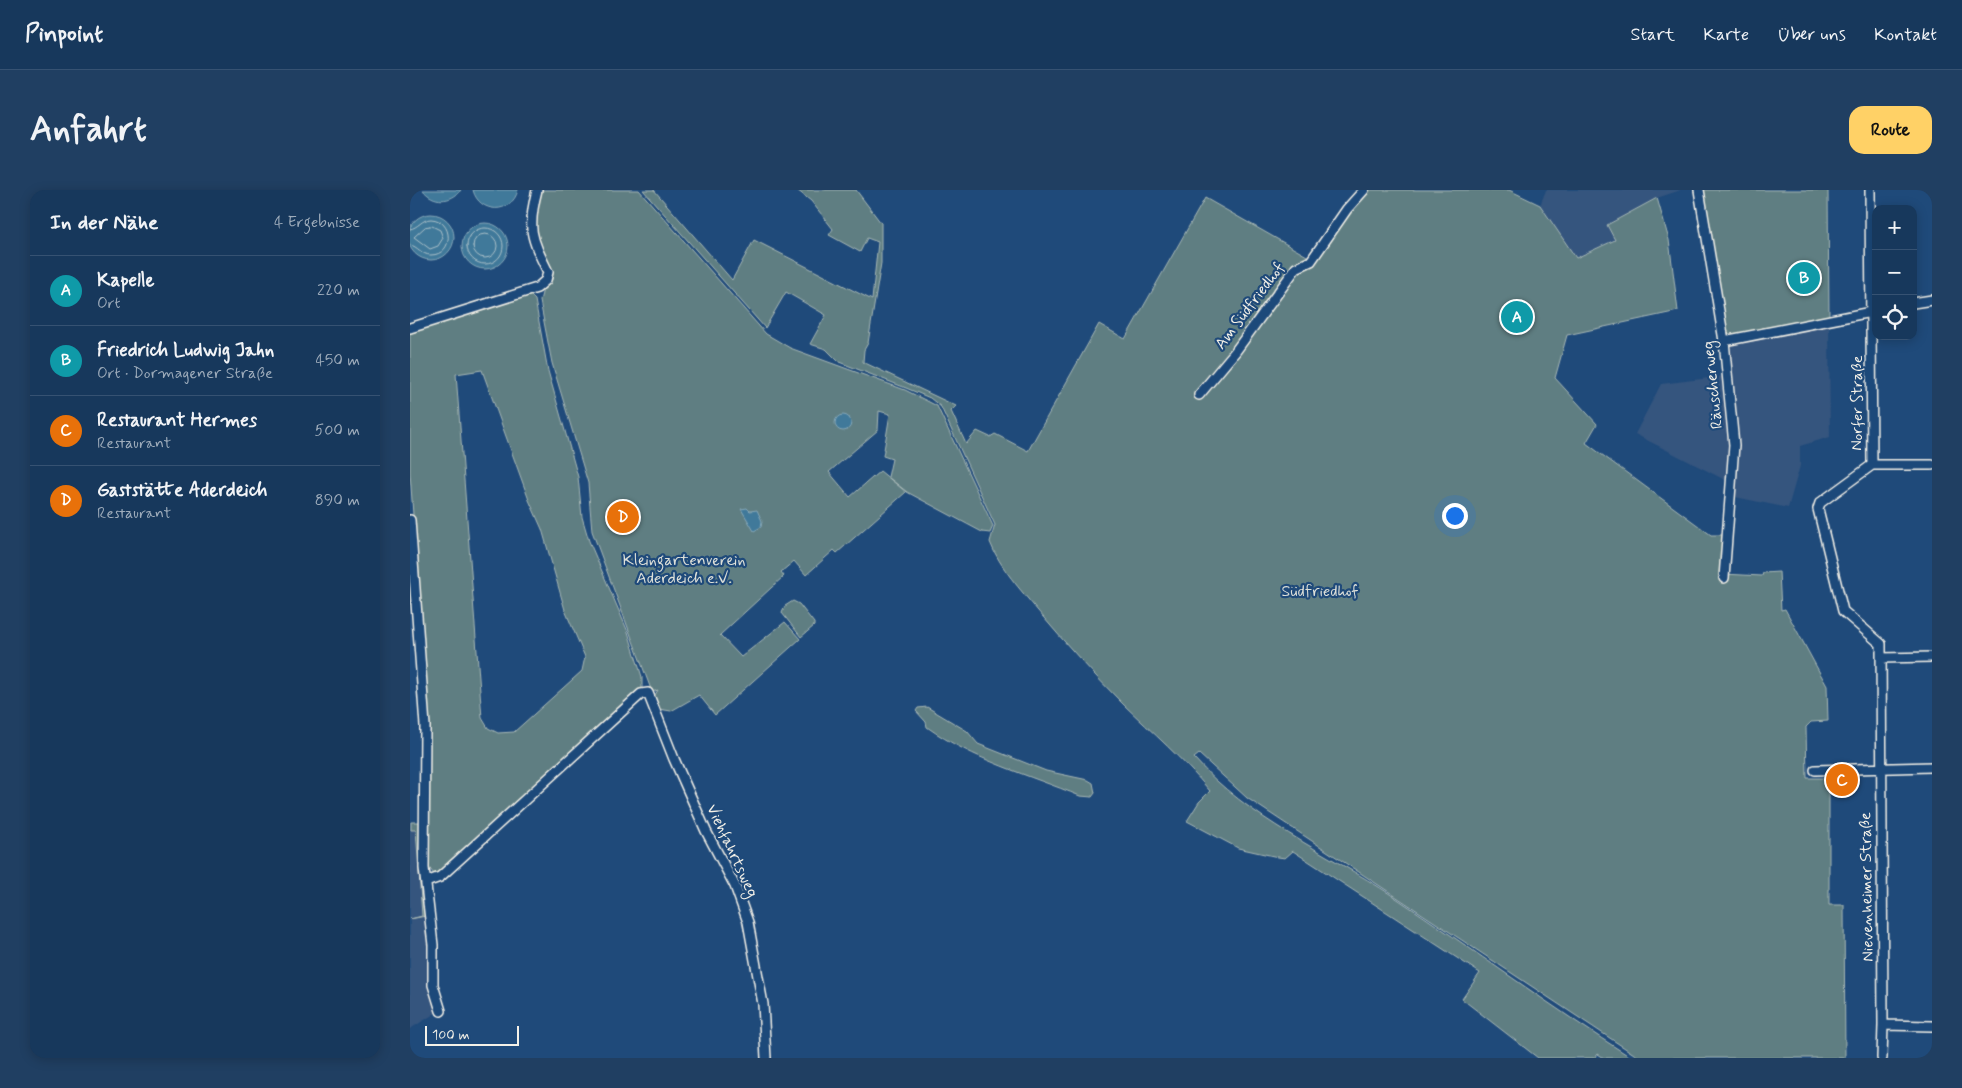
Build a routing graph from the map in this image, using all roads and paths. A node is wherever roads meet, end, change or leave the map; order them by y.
1 (537, 190) edge
2 (1364, 190) edge
3 (1699, 190) edge
4 (1870, 190) edge
5 (1873, 295) edge
6 (1932, 300) edge
7 (1917, 303) edge
8 (1872, 311) edge
9 (410, 328) edge
10 (1874, 340) edge
11 (1724, 341) junction
12 (1199, 395) dead end
13 (1872, 465) junction
14 (1932, 465) edge
15 (410, 520) edge
16 (1724, 578) dead end
17 (1932, 657) edge
18 (1881, 658) junction
19 (1932, 767) edge
20 (1881, 768) junction
21 (1815, 770) dead end
22 (426, 882) junction
23 (441, 1012) dead end
24 (1883, 1025) junction
25 (1932, 1026) edge
26 (766, 1058) edge
27 (1882, 1058) edge

1 - 9 street
2 - 12 street, Am Südfriedhof
3 - 11 street, Räuscherweg
4 - 5 street, Norfer Straße
6 - 7 street
8 - 11 street
10 - 13 street, Norfer Straße
11 - 16 street, Räuscherweg
13 - 14 street
13 - 18 street
15 - 22 street
17 - 18 street
18 - 20 street, Nievenheimer Straße
19 - 20 street
20 - 21 street
20 - 24 street, Nievenheimer Straße
22 - 23 street
22 - 26 street, Viehfahrtsweg
24 - 25 street
24 - 27 street, Nievenheimer Straße

